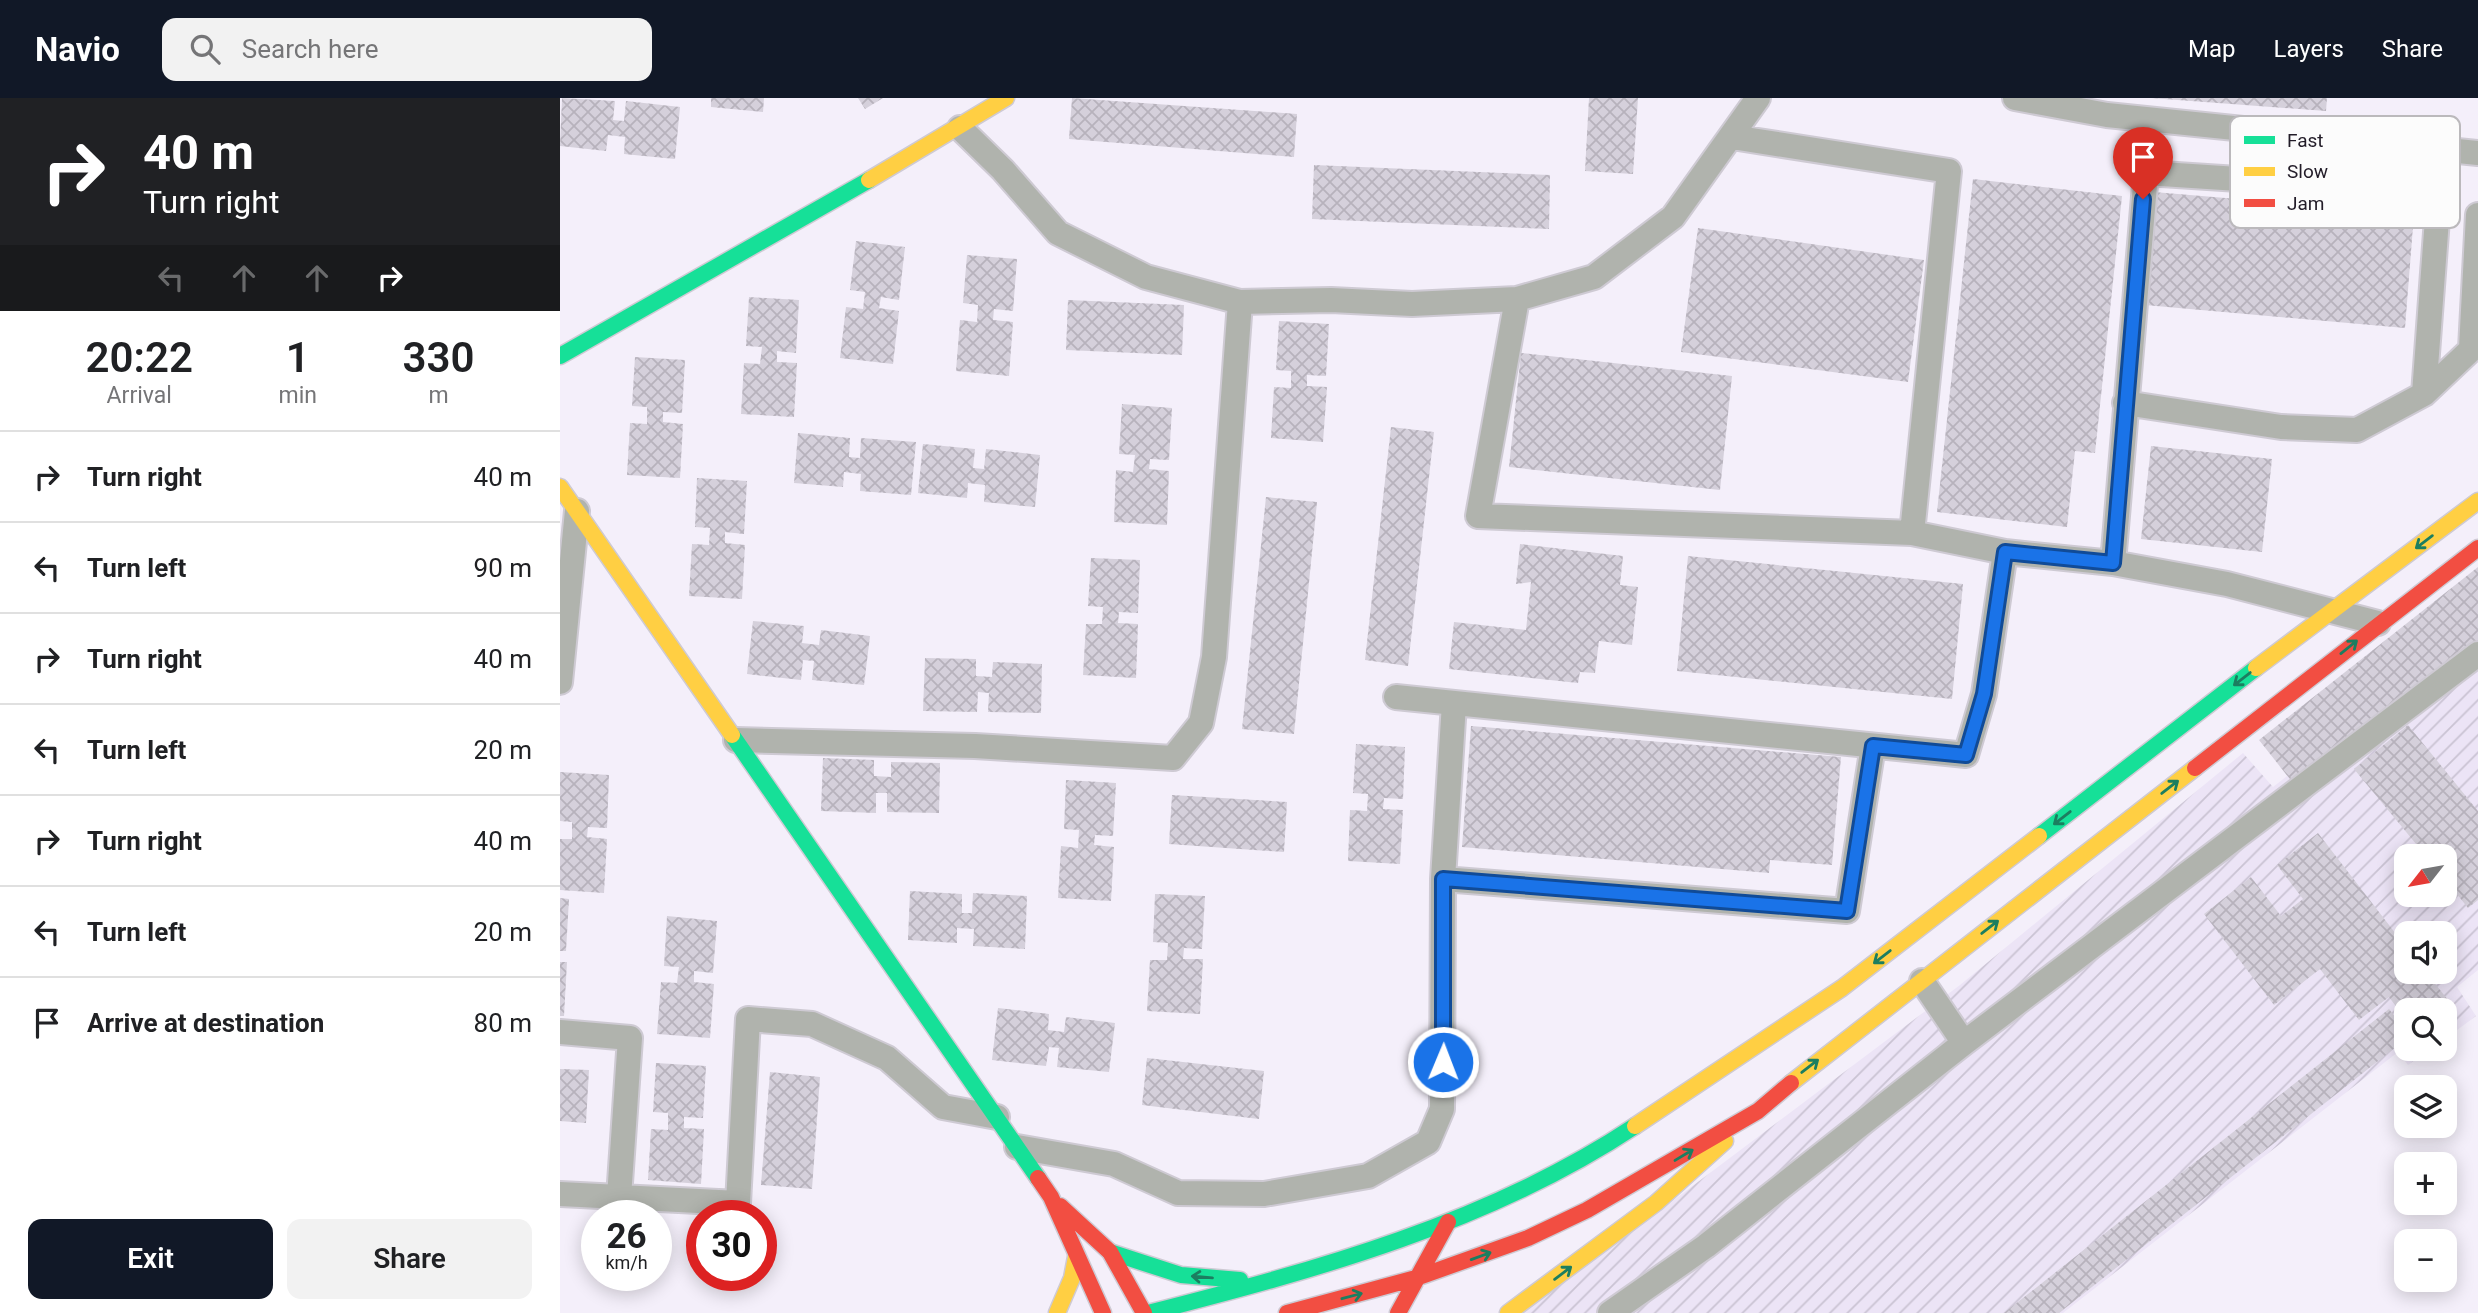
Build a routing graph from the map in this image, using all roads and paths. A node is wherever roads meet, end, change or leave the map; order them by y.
1 (1006, 98) edge
2 (1758, 98) edge
3 (2015, 98) edge
4 (960, 128) junction
5 (2230, 128) edge
6 (1732, 137) junction
7 (2460, 151) edge
8 (2478, 153) edge
9 (2230, 178) edge
10 (2478, 215) edge
11 (2437, 228) edge
12 (1517, 299) junction
13 (1240, 302) junction
14 (2474, 346) edge
15 (560, 356) edge
16 (2424, 394) junction
17 (2125, 403) junction
18 (560, 487) edge
19 (2478, 501) edge
20 (577, 511) junction
21 (1912, 534) junction
22 (2478, 548) edge
23 (2005, 552) junction
24 (2113, 563) junction
25 (565, 570) edge
26 (2333, 610) junction
27 (2378, 623) junction
28 (2312, 650) junction
29 (2478, 654) edge
30 (560, 682) edge
31 (1395, 697) dead end
32 (1454, 703) junction
33 (736, 740) junction
34 (1873, 746) junction
35 (1443, 879) junction
36 (1922, 981) junction
37 (560, 1032) edge
38 (1964, 1044) junction
39 (1758, 1111) junction
40 (997, 1117) junction
41 (1017, 1147) junction
42 (560, 1194) edge
43 (620, 1197) junction
44 (1051, 1197) junction
45 (1448, 1222) junction
46 (1110, 1252) junction
47 (1076, 1257) junction
48 (1416, 1278) junction
49 (1270, 1282) junction
50 (1057, 1313) edge
51 (1102, 1313) edge
52 (1146, 1313) edge
53 (1287, 1313) edge
54 (1398, 1313) edge
55 (1507, 1313) edge
56 (1610, 1313) edge

1 - 4 main road
2 - 6 street
3 - 5 street
4 - 13 street
4 - 15 main road
6 - 12 street
6 - 21 street
7 - 8 street
9 - 17 street
10 - 14 street
11 - 16 street
12 - 13 street
12 - 21 street
13 - 33 street
14 - 16 street
16 - 17 street
17 - 24 street
18 - 20 main road
19 -> 26 main road
20 - 25 street
20 - 33 main road
21 - 23 street
22 - 27 main road
23 - 24 street
23 - 34 street
24 - 26 street
25 - 30 street
26 - 27 street
26 - 28 main road
28 -> 27 main road
36 -> 28 main road
28 -> 45 main road
29 - 38 street
31 - 32 street
32 - 34 street
32 - 35 street
33 - 40 main road
34 - 35 street
35 - 41 street
36 - 38 street
39 -> 36 main road
37 - 43 street
38 - 56 street
48 -> 39 main road
55 -> 39 main road
40 - 41 main road
40 - 43 street
41 - 44 main road
42 - 43 street
44 - 46 main road
44 - 47 main road
45 - 48 main road
45 - 49 main road
49 -> 46 main road
46 - 52 main road
47 - 50 main road
47 - 51 main road
53 -> 48 main road
48 - 54 main road
49 - 52 main road

